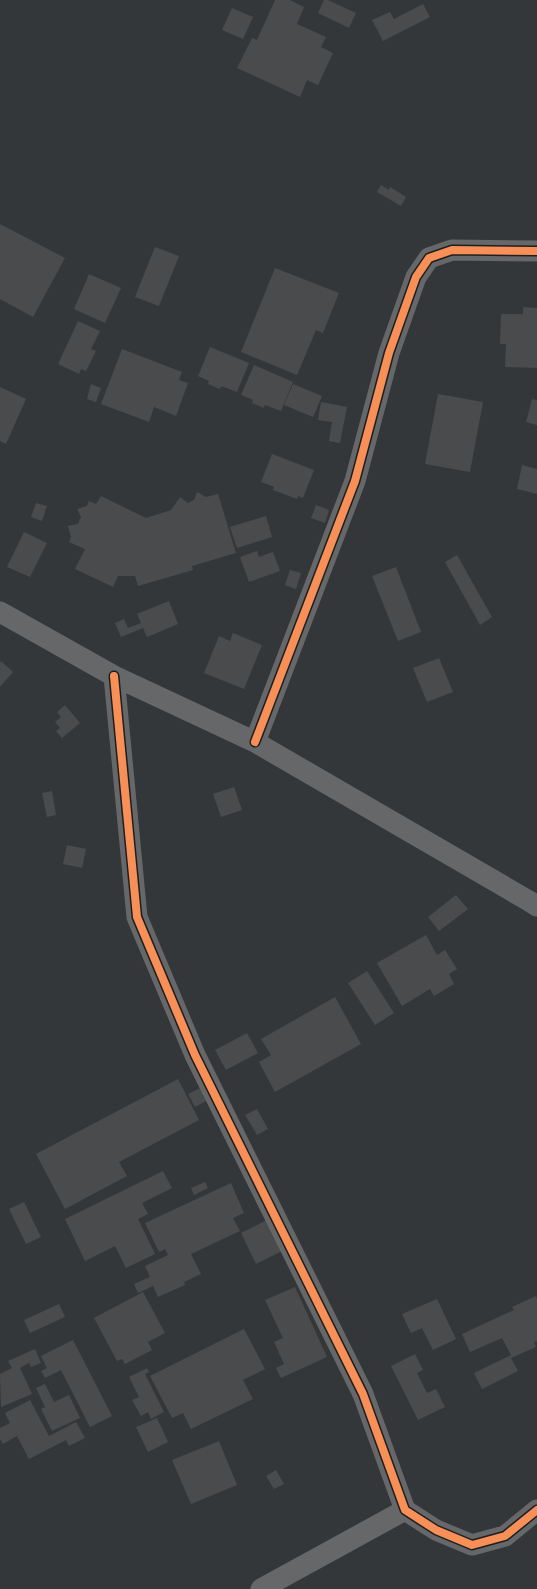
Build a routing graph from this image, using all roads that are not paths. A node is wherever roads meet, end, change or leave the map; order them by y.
1 (537, 251) edge
2 (0, 612) edge
3 (114, 676) junction
4 (254, 742) junction
5 (537, 906) edge
6 (405, 1510) junction
7 (537, 1510) edge
8 (261, 1589) edge

1 - 4 street
2 - 3 street
3 - 4 street
3 - 6 street
4 - 5 street
6 - 7 street
6 - 8 street

